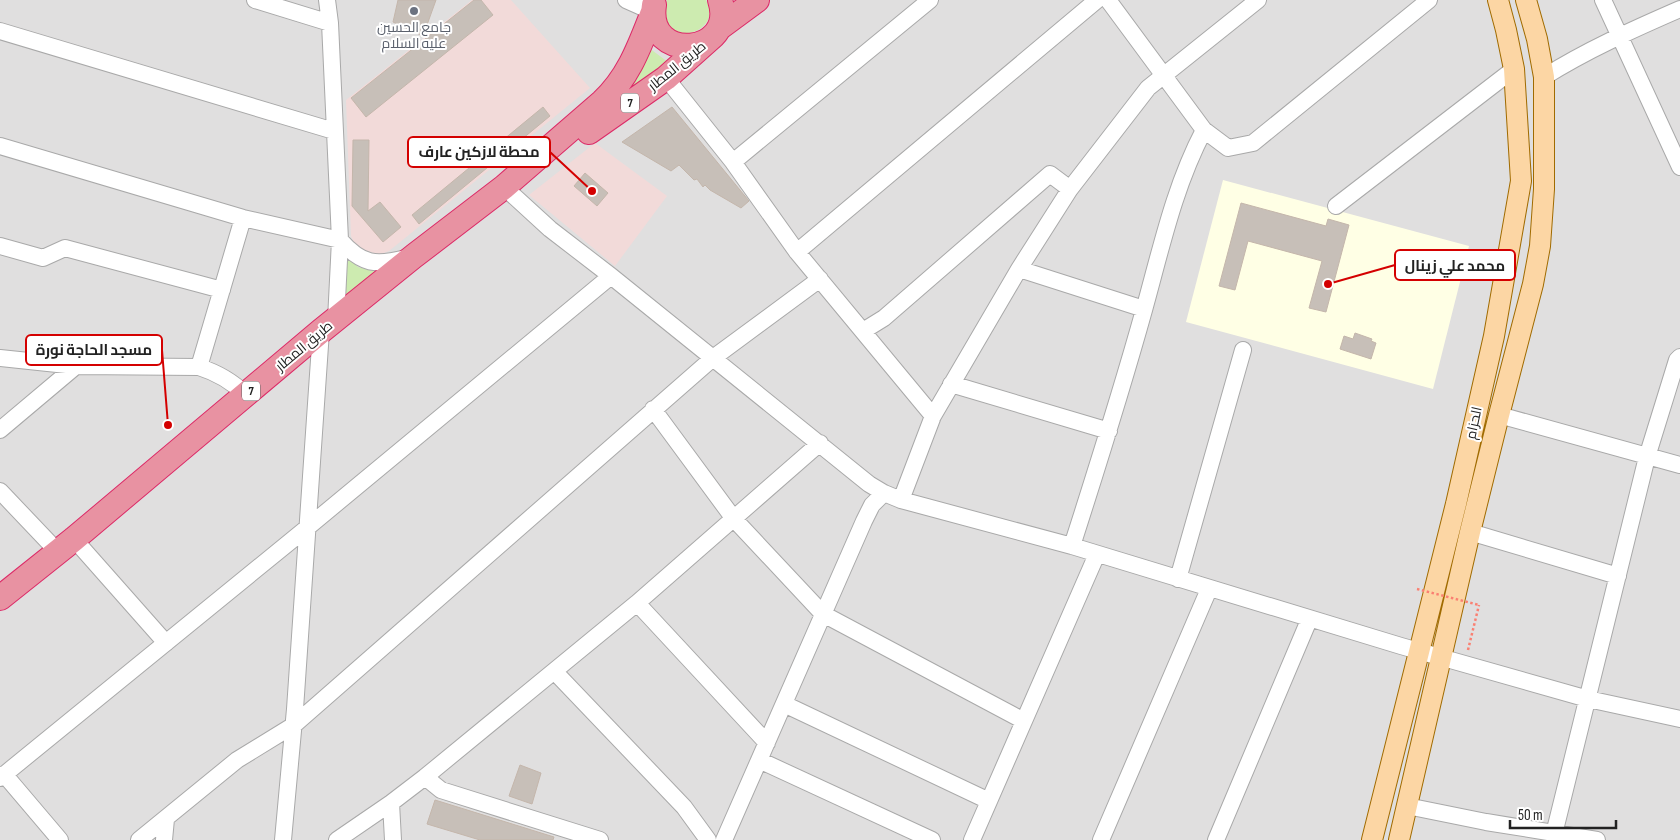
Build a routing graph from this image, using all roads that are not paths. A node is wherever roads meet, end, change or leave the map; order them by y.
1 (255, 0) edge
2 (327, 0) edge
3 (626, 0) edge
4 (720, 0) edge
5 (757, 0) edge
6 (930, 0) edge
7 (1097, 0) edge
8 (1108, 0) edge
9 (1258, 0) edge
10 (1429, 0) edge
11 (1498, 0) edge
12 (1526, 0) edge
13 (1603, 0) edge
14 (654, 6) edge
15 (1680, 9) edge
16 (330, 23) junction
17 (0, 31) edge
18 (716, 32) junction
19 (1620, 37) junction
20 (1514, 69) junction
21 (1164, 74) junction
22 (1544, 77) junction
23 (666, 78) junction
24 (1204, 130) junction
25 (334, 131) junction
26 (0, 146) edge
27 (542, 154) junction
28 (733, 162) junction
29 (1680, 167) edge
30 (504, 187) junction
31 (1070, 188) junction
32 (1336, 206) dead end
33 (243, 218) junction
34 (340, 240) junction
35 (0, 246) edge
36 (797, 252) junction
37 (414, 256) junction
38 (1019, 269) junction
39 (611, 276) junction
40 (820, 279) junction
41 (222, 290) junction
42 (1144, 309) junction
43 (328, 326) junction
44 (863, 331) junction
45 (1243, 350) dead end
46 (1680, 357) edge
47 (0, 358) edge
48 (713, 358) junction
49 (76, 366) junction
50 (199, 367) junction
51 (951, 384) junction
52 (246, 395) junction
53 (653, 409) junction
54 (1499, 415) junction
55 (934, 416) junction
56 (0, 430) edge
57 (1109, 431) junction
58 (820, 443) junction
59 (1647, 457) junction
60 (1680, 466) edge
61 (0, 491) edge
62 (884, 493) junction
63 (901, 500) junction
64 (734, 520) junction
65 (308, 527) junction
66 (1470, 532) junction
67 (66, 546) junction
68 (1072, 546) junction
69 (1097, 554) junction
70 (1618, 576) junction
71 (1178, 580) junction
72 (1209, 589) junction
73 (0, 598) edge
74 (637, 603) junction
75 (823, 614) junction
76 (1309, 620) junction
77 (166, 643) junction
78 (1419, 651) junction
79 (1442, 658) junction
80 (554, 671) junction
81 (1588, 698) junction
82 (784, 704) junction
83 (1680, 719) edge
84 (1024, 721) junction
85 (294, 725) junction
86 (767, 743) junction
87 (759, 760) junction
88 (2, 776) edge
89 (425, 777) junction
90 (989, 801) junction
91 (391, 803) junction
92 (1407, 806) junction
93 (166, 819) junction
94 (1554, 834) junction
95 (60, 840) edge
96 (139, 840) edge
97 (164, 840) edge
98 (283, 840) edge
99 (337, 840) edge
100 (393, 840) edge
101 (600, 840) edge
102 (708, 840) edge
103 (724, 840) edge
104 (932, 840) edge
105 (972, 840) edge
106 (1101, 840) edge
107 (1216, 840) edge
108 (1372, 840) edge
109 (1399, 840) edge
110 (1597, 840) edge

1 - 16 street
2 - 16 street
3 - 14 street
4 - 18 highway
5 - 18 highway, طريق المطار / 7
6 - 28 street
7 - 36 street
8 - 21 street
9 - 21 street
10 - 24 street
11 - 20 main road, الحزام
12 - 22 main road, الحزام
13 - 19 street
14 - 18 highway
14 - 27 highway, طريق المطار / 7
15 - 19 street
16 - 25 street
17 - 25 street
18 - 23 highway, طريق المطار / 7
19 - 22 street
19 - 29 street
20 - 32 street
20 - 78 main road, الحزام
21 - 24 street
21 - 31 street
22 - 54 main road, الحزام
23 - 27 highway, طريق المطار / 7
23 - 28 street
24 - 42 street
25 - 34 street
26 - 33 street
27 - 30 highway, طريق المطار / 7
28 - 36 street
30 - 37 highway, طريق المطار / 7
30 - 39 street
31 - 38 street
31 - 44 street
33 - 34 street
33 - 41 street
34 - 37 street
34 - 43 street
35 - 41 street
36 - 40 street
37 - 43 highway, طريق المطار / 7
38 - 42 street
38 - 51 street
39 - 48 street
39 - 65 street
40 - 44 street
40 - 48 street
41 - 50 street
42 - 57 street
43 - 52 highway, طريق المطار / 7
43 - 65 street
44 - 55 street
45 - 71 street
46 - 59 street
47 - 49 street
48 - 53 street
48 - 58 street
49 - 50 street
49 - 56 street
50 - 52 street
51 - 55 street
51 - 57 street
52 - 67 highway, طريق المطار / 7
53 - 64 street
53 - 85 street
54 - 59 street
54 - 66 main road, الحزام
55 - 63 street
57 - 68 street
58 - 62 street
58 - 64 street
59 - 60 street
59 - 70 street
61 - 67 street
62 - 63 street
62 - 75 street
63 - 68 street
64 - 74 street
64 - 75 street
65 - 77 street
65 - 85 street
66 - 70 street
66 - 79 main road, الحزام
67 - 73 highway, طريق المطار / 7
67 - 77 street
68 - 69 street
69 - 71 street
69 - 84 street
70 - 81 street
71 - 72 street
72 - 76 street
72 - 106 street
74 - 80 street
74 - 86 street
75 - 82 street
75 - 84 street
76 - 78 street
76 - 107 street
77 - 88 street
78 - 79 street
78 - 108 main road, الحزام
79 - 81 street
79 - 92 main road, الحزام
80 - 89 street
80 - 102 street
81 - 83 street
81 - 94 street
82 - 86 street
82 - 90 street
84 - 90 street
85 - 93 street
85 - 98 street
86 - 87 street
87 - 103 street
87 - 104 street
88 - 95 street
89 - 91 street
89 - 101 street
90 - 105 street
91 - 99 street
91 - 100 street
92 - 94 street
92 - 109 main road, الحزام
93 - 96 street
93 - 97 street
94 - 110 street

